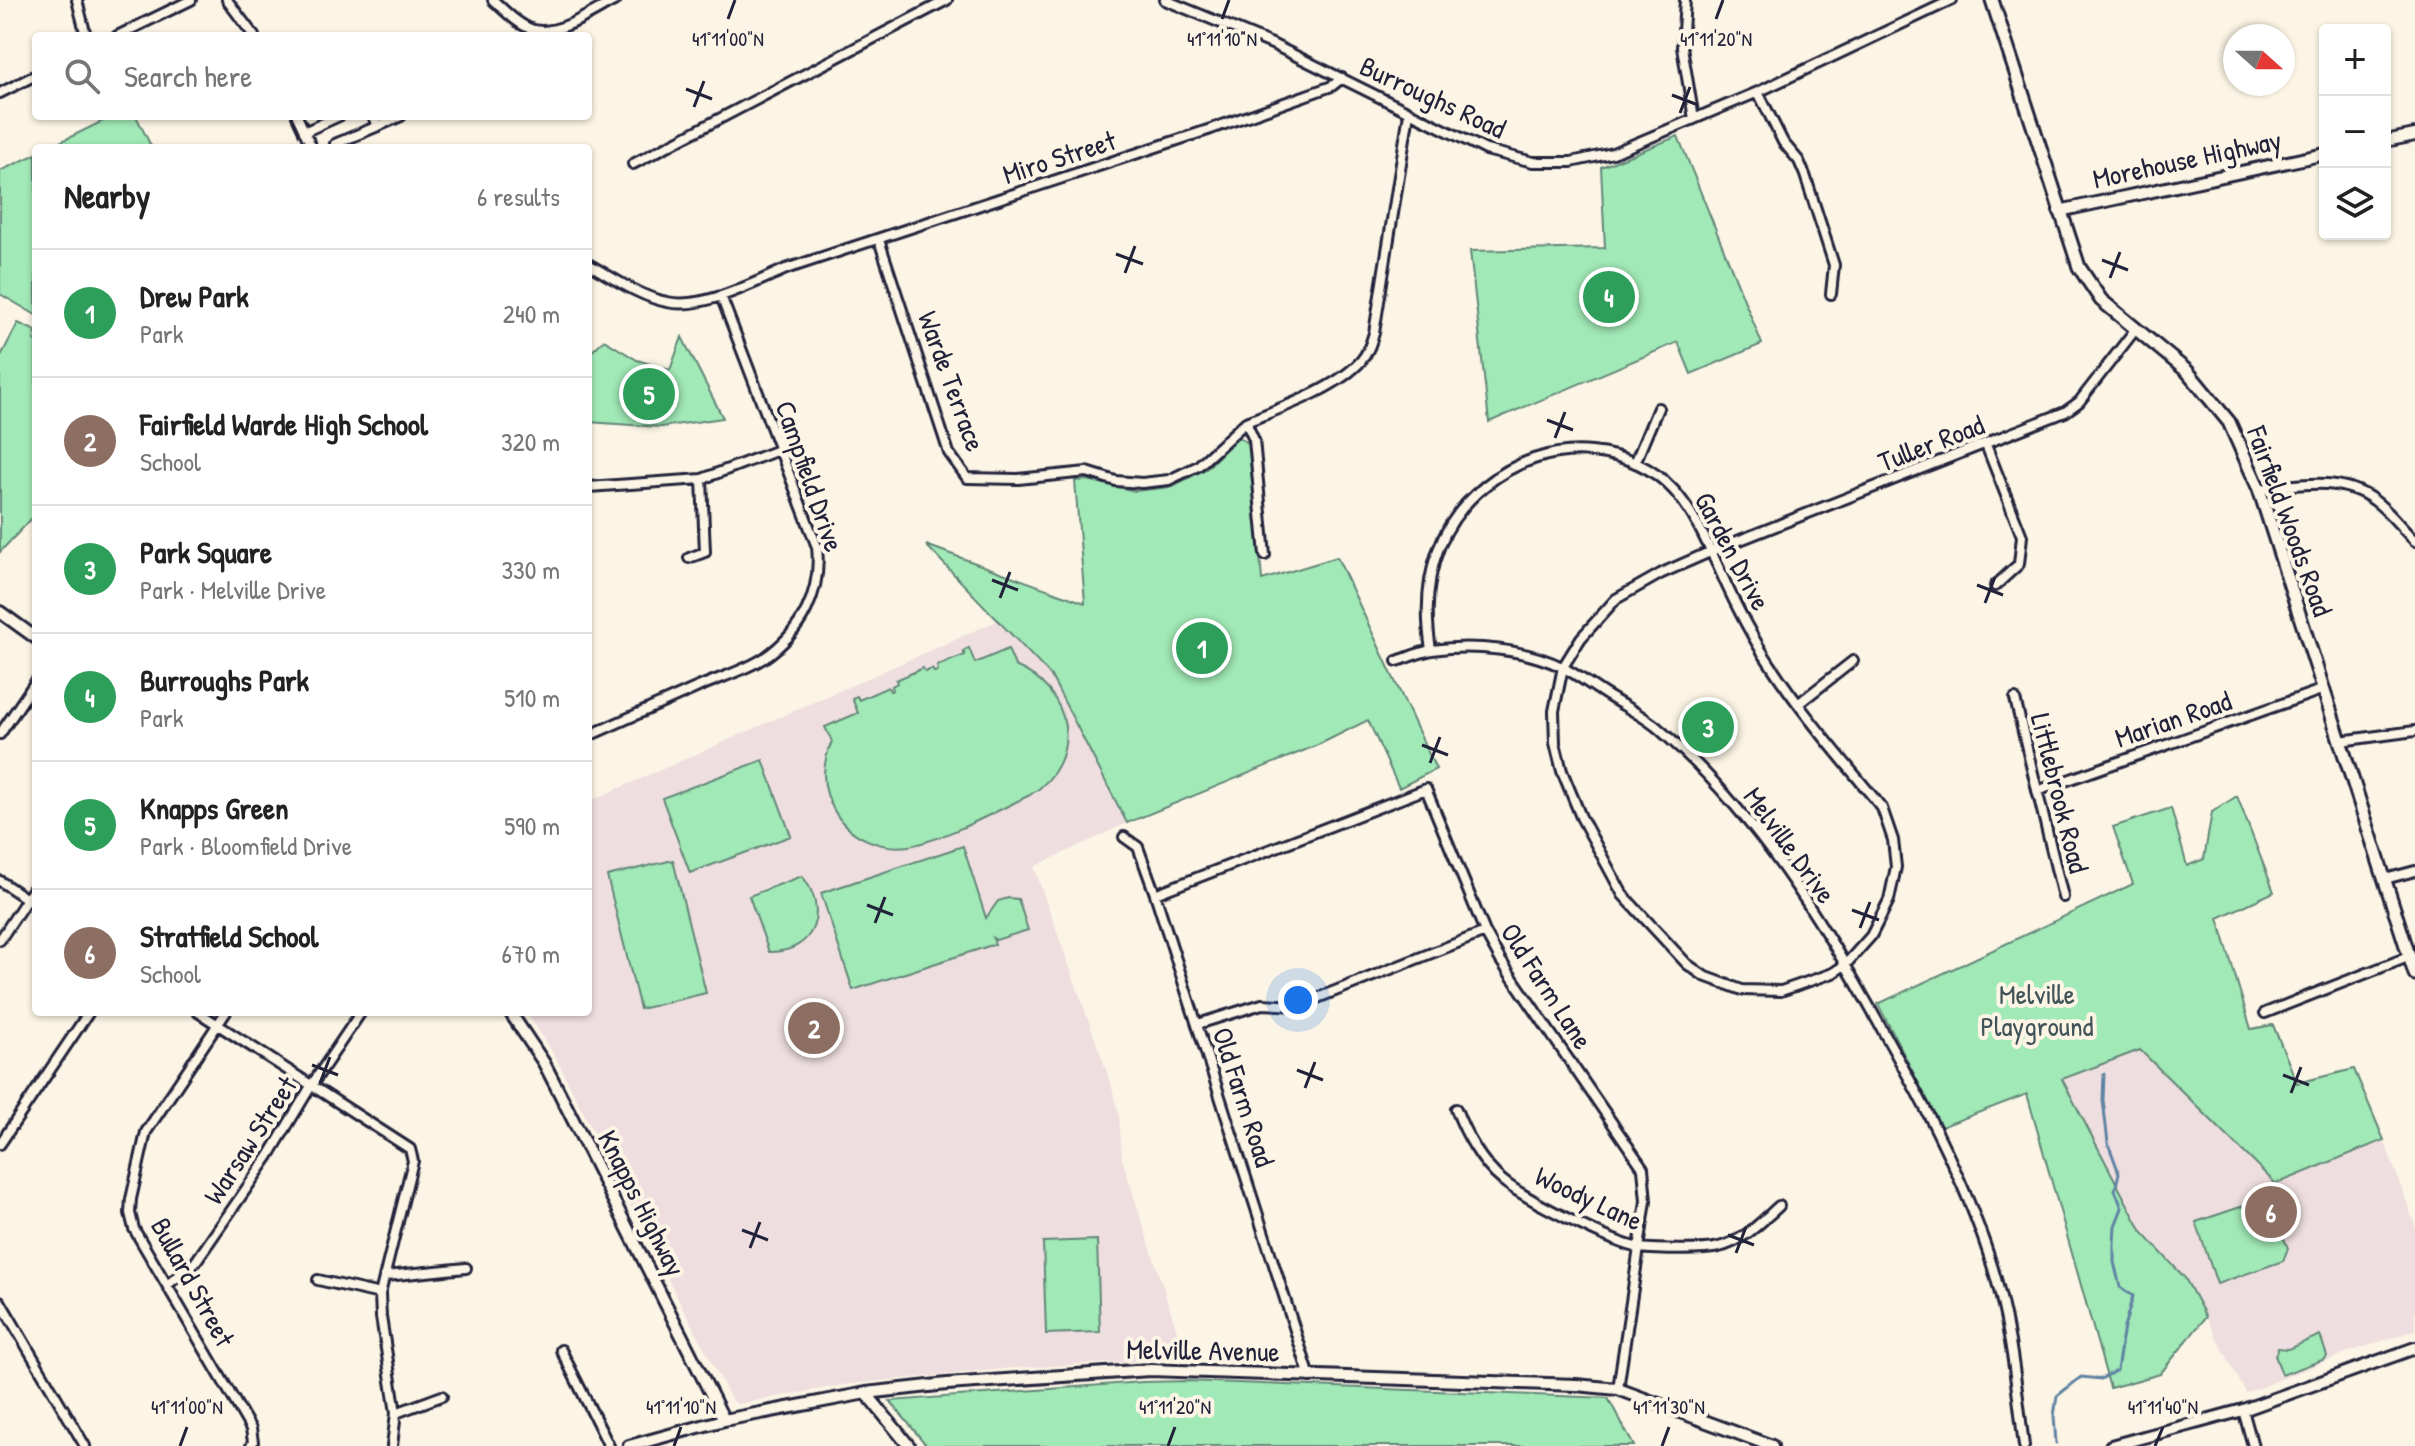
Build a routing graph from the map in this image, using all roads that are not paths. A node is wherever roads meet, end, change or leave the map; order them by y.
1 (77, 0) edge
2 (191, 0) edge
3 (227, 0) edge
4 (493, 0) edge
5 (616, 0) edge
6 (947, 0) edge
7 (1165, 0) edge
8 (1685, 0) edge
9 (1952, 0) edge
10 (1992, 0) edge
11 (85, 32) edge
12 (125, 32) edge
13 (251, 32) edge
14 (32, 77) edge
15 (1342, 78) junction
16 (1758, 92) junction
17 (0, 93) edge
18 (1409, 113) junction
19 (1694, 119) junction
20 (299, 120) edge
21 (330, 120) edge
22 (375, 120) edge
23 (392, 120) edge
24 (378, 126) junction
25 (304, 132) junction
26 (2415, 135) edge
27 (2391, 140) edge
28 (310, 144) edge
29 (335, 144) dead end
30 (2319, 155) edge
31 (633, 164) dead end
32 (2059, 211) junction
33 (879, 240) junction
34 (592, 266) edge
35 (1831, 294) dead end
36 (721, 296) junction
37 (2135, 330) junction
38 (1658, 408) dead end
39 (1246, 422) junction
40 (1986, 445) junction
41 (781, 449) junction
42 (1635, 463) junction
43 (702, 479) junction
44 (592, 487) edge
45 (2259, 489) junction
46 (2415, 541) edge
47 (1712, 551) junction
48 (1265, 555) dead end
49 (689, 558) dead end
50 (1995, 586) dead end
51 (0, 612) edge
52 (32, 635) edge
53 (1431, 650) junction
54 (1397, 661) dead end
55 (1853, 661) dead end
56 (1563, 667) junction
57 (32, 687) edge
58 (2324, 689) junction
59 (2015, 699) dead end
60 (1798, 704) junction
61 (2415, 731) edge
62 (0, 734) edge
63 (592, 734) edge
64 (2340, 741) junction
65 (2037, 791) junction
66 (1124, 837) dead end
67 (2415, 871) edge
68 (2385, 879) junction
69 (0, 881) edge
70 (32, 891) edge
71 (1155, 894) junction
72 (2063, 897) dead end
73 (27, 899) junction
74 (32, 902) edge
75 (1485, 932) junction
76 (0, 940) edge
77 (2408, 957) junction
78 (1846, 964) junction
79 (2415, 974) edge
80 (2265, 1013) dead end
81 (86, 1016) edge
82 (204, 1016) edge
83 (223, 1016) edge
84 (358, 1016) edge
85 (512, 1016) edge
86 (1198, 1024) junction
87 (217, 1025) junction
88 (311, 1086) junction
89 (1456, 1109) dead end
90 (0, 1144) edge
91 (1779, 1206) dead end
92 (1640, 1248) junction
93 (466, 1268) dead end
94 (386, 1276) junction
95 (318, 1280) dead end
96 (167, 1285) junction
97 (380, 1294) junction
98 (0, 1301) edge
99 (2415, 1348) edge
100 (561, 1350) dead end
101 (1310, 1377) junction
102 (1618, 1389) junction
103 (866, 1393) junction
104 (442, 1396) dead end
105 (2243, 1410) junction
106 (396, 1413) junction
107 (724, 1420) junction
108 (85, 1446) edge
109 (251, 1446) edge
110 (392, 1446) edge
111 (609, 1446) edge
112 (629, 1446) edge
113 (909, 1446) edge
114 (1772, 1446) edge
115 (2024, 1446) edge
116 (2111, 1446) edge
117 (2253, 1446) edge

1 - 11 street
2 - 12 street
3 - 13 street
4 - 5 street
6 - 31 street
7 - 15 street, Burroughs Road
8 - 19 street
9 - 16 street, Burroughs Road
10 - 32 main road, Fairfield Woods Road
14 - 17 street
15 - 18 street, Burroughs Road
15 - 33 street, Miro Street
16 - 19 street, Burroughs Road
16 - 35 street
18 - 19 street, Burroughs Road
18 - 39 street, Warde Terrace
20 - 25 street
21 - 25 street
22 - 24 street
23 - 24 street
24 - 29 street
25 - 28 street
26 - 27 street
30 - 32 street, Morehouse Highway
32 - 37 main road, Fairfield Woods Road
33 - 36 street, Miro Street
33 - 39 street, Warde Terrace
34 - 36 street, Miro Street
36 - 41 street, Campfield Drive
37 - 40 street, Tuller Road
37 - 45 main road, Fairfield Woods Road
38 - 42 street
39 - 48 street
40 - 47 street, Tuller Road
40 - 50 street
41 - 43 street
41 - 63 street, Campfield Drive
42 - 47 street, Garden Drive
42 - 53 street, Garden Drive
43 - 44 street
43 - 49 street
45 - 46 street
45 - 58 main road, Fairfield Woods Road
47 - 56 street, Tuller Road
47 - 60 street, Garden Drive
51 - 52 street
53 - 54 street, Melville Drive
53 - 56 street, Melville Drive
55 - 60 street
56 - 78 street, Melville Drive
56 - 78 street
57 - 62 street
58 - 64 main road, Fairfield Woods Road
58 - 65 street, Marian Road
59 - 65 street, Littlebrook Road
60 - 78 street, Garden Drive
61 - 64 street
64 - 68 main road, Fairfield Woods Road
65 - 72 street, Littlebrook Road
66 - 71 street, Old Farm Road
67 - 68 street
68 - 77 main road, Fairfield Woods Road
69 - 73 street
70 - 73 street
71 - 75 street, Old Farm Lane
71 - 86 street, Old Farm Road
73 - 74 street
73 - 76 street
75 - 86 street
75 - 92 street, Old Farm Lane
77 - 79 main road, Fairfield Woods Road
77 - 80 street
78 - 115 street, Melville Drive
81 - 90 street
82 - 87 street
83 - 87 street, Bullard Street
84 - 88 street, Warsaw Street
85 - 107 street, Knapps Highway
86 - 101 street, Old Farm Road
87 - 88 street
87 - 96 street, Bullard Street
88 - 94 street
88 - 96 street, Warsaw Street
89 - 92 street, Woody Lane
91 - 92 street, Woody Lane
92 - 102 street, Old Farm Lane
93 - 94 street
94 - 97 street
95 - 97 street
96 - 109 street, Bullard Street
97 - 106 street
98 - 108 street
99 - 105 street
100 - 111 street
101 - 102 street, Melville Avenue
101 - 103 street, Melville Avenue
102 - 114 street, Melville Avenue
103 - 107 street, Melville Avenue
103 - 113 street
104 - 106 street
105 - 116 street
105 - 117 street
106 - 110 street
107 - 112 street, Melville Avenue

